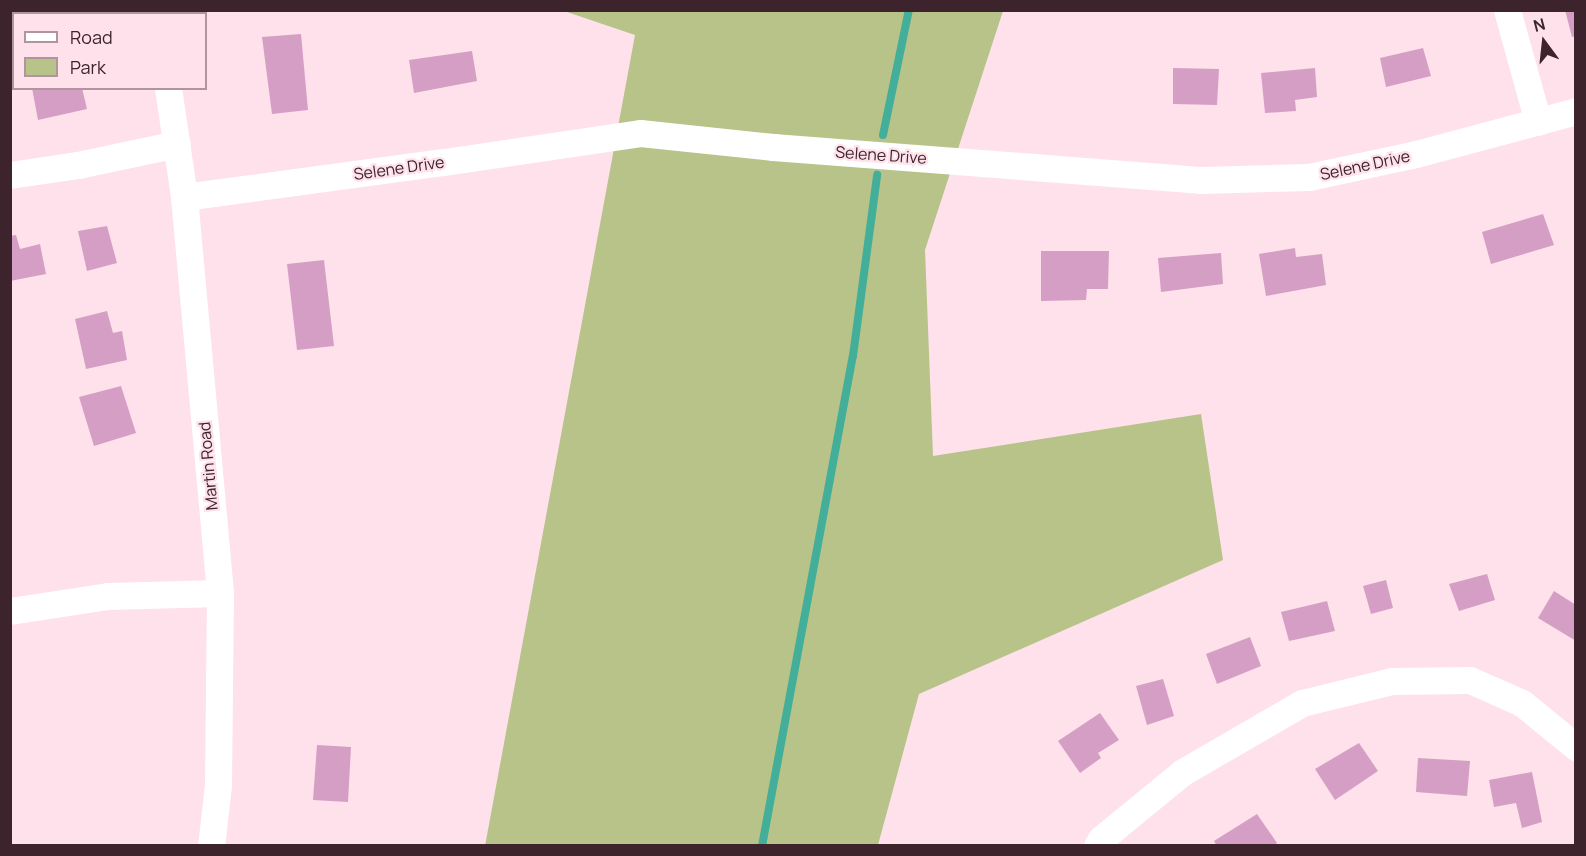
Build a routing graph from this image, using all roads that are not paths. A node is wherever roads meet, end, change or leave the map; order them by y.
1 (1507, 10) edge
2 (168, 90) edge
3 (1575, 111) edge
4 (1538, 122) junction
5 (177, 144) junction
6 (10, 175) edge
7 (184, 197) junction
8 (220, 593) junction
9 (10, 611) edge
10 (1575, 747) edge
11 (211, 846) edge
12 (1097, 846) edge

1 - 4 street
2 - 5 street, Martin Road
3 - 4 street, Selene Drive
4 - 7 street, Selene Drive
5 - 6 street
5 - 7 street, Martin Road
7 - 8 street, Martin Road
8 - 9 street
8 - 11 street, Martin Road
10 - 12 street

